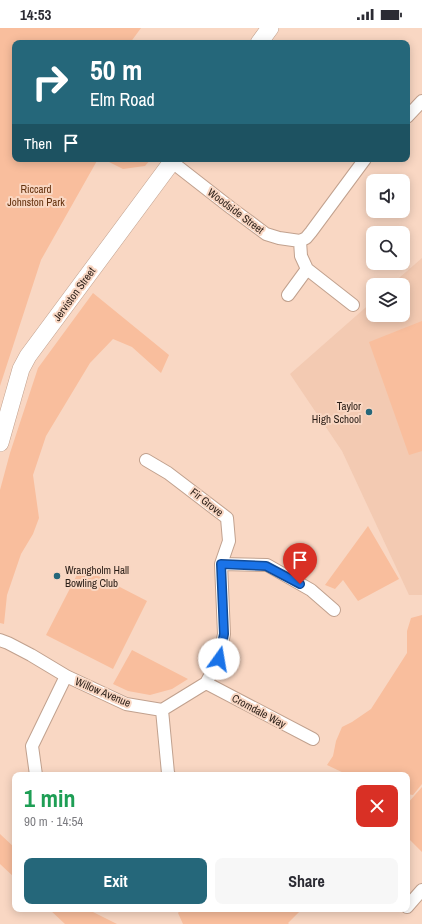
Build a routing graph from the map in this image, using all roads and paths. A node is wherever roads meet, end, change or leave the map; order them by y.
1 (270, 28) edge
2 (261, 40) edge
3 (422, 101) edge
4 (410, 114) edge
5 (172, 162) edge
6 (175, 162) edge
7 (363, 162) edge
8 (300, 241) junction
9 (307, 269) junction
10 (288, 295) dead end
11 (353, 305) dead end
12 (0, 443) edge
13 (146, 460) dead end
14 (221, 564) junction
15 (334, 610) dead end
16 (0, 640) edge
17 (66, 676) junction
18 (206, 683) junction
19 (162, 710) junction
20 (313, 739) dead end
21 (36, 772) edge
22 (168, 772) edge
23 (422, 890) edge
24 (410, 904) edge

1 - 2 main road
3 - 4 street
5 - 12 main road, Jerviston Street
6 - 8 street, Woodside Street
7 - 8 street
8 - 9 street
9 - 10 street
9 - 11 street
13 - 14 street, Fir Grove
14 - 15 street
14 - 18 street
16 - 17 street, Willow Avenue
17 - 19 street, Willow Avenue
17 - 21 street
18 - 19 street
18 - 20 street, Cromdale Way
19 - 22 street
23 - 24 street

